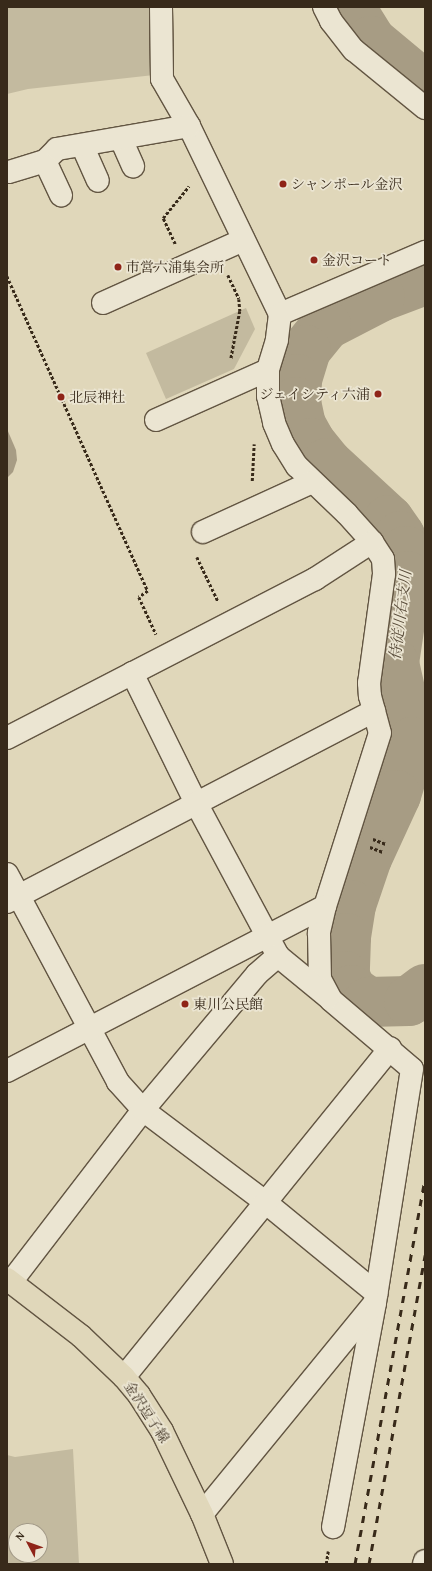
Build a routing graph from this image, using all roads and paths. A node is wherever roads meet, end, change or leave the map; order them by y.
1 (10, 7) edge
2 (14, 7) edge
3 (161, 7) edge
4 (324, 7) edge
5 (425, 108) edge
6 (189, 126) junction
7 (121, 139) junction
8 (82, 145) junction
9 (45, 161) junction
10 (133, 166) dead end
11 (10, 172) dead end
12 (98, 181) dead end
13 (61, 196) dead end
14 (243, 240) junction
15 (217, 251) junction
16 (425, 252) edge
17 (7, 276) edge
18 (103, 303) dead end
19 (280, 314) junction
20 (268, 370) junction
21 (233, 386) junction
22 (156, 420) dead end
23 (254, 439) dead end
24 (312, 482) junction
25 (250, 511) junction
26 (203, 532) joint
27 (372, 542) junction
28 (219, 604) dead end
29 (167, 656) junction
30 (132, 673) junction
31 (374, 711) junction
32 (7, 738) edge
33 (196, 803) junction
34 (372, 838) dead end
35 (386, 844) dead end
36 (7, 874) edge
37 (13, 900) edge
38 (324, 906) junction
39 (267, 936) junction
40 (278, 956) junction
41 (332, 1000) junction
42 (88, 1029) junction
43 (390, 1048) junction
44 (7, 1071) edge
45 (143, 1110) junction
46 (265, 1202) junction
47 (9, 1281) edge
48 (375, 1298) junction
49 (124, 1377) junction
50 (202, 1514) junction
51 (333, 1526) dead end
52 (425, 1561) edge
53 (222, 1564) edge
54 (424, 1564) edge

1 - 2 path
3 - 6 street
4 - 5 street
6 - 7 street
6 - 14 street
7 - 8 street
7 - 10 street
8 - 9 street
8 - 12 street
9 - 11 street
9 - 13 street
14 - 15 street
14 - 19 street
15 - 18 street
15 - 21 path
16 - 19 street
17 - 29 path
19 - 20 street
20 - 21 street
20 - 24 street
21 - 22 street
23 - 25 path
24 - 25 street
24 - 27 street
25 - 26 street
26 - 28 path
27 - 29 street
27 - 31 street
29 - 30 street
30 - 32 street
30 - 33 street
31 - 33 street
31 - 38 street
33 - 37 street
33 - 39 street
34 - 35 path
36 - 37 street
37 - 42 street
38 - 39 street
38 - 41 street
39 - 40 street
39 - 42 street
40 - 41 street
40 - 45 street
41 - 43 street
42 - 44 street
42 - 45 street
43 - 46 street
43 - 48 street
45 - 46 street
45 - 47 street
46 - 48 street
46 - 49 street
47 - 49 main road, 金沢逗子線
48 - 50 street
48 - 51 street
49 - 50 main road, 金沢逗子線
50 - 53 main road, 金沢逗子線
52 - 54 street

